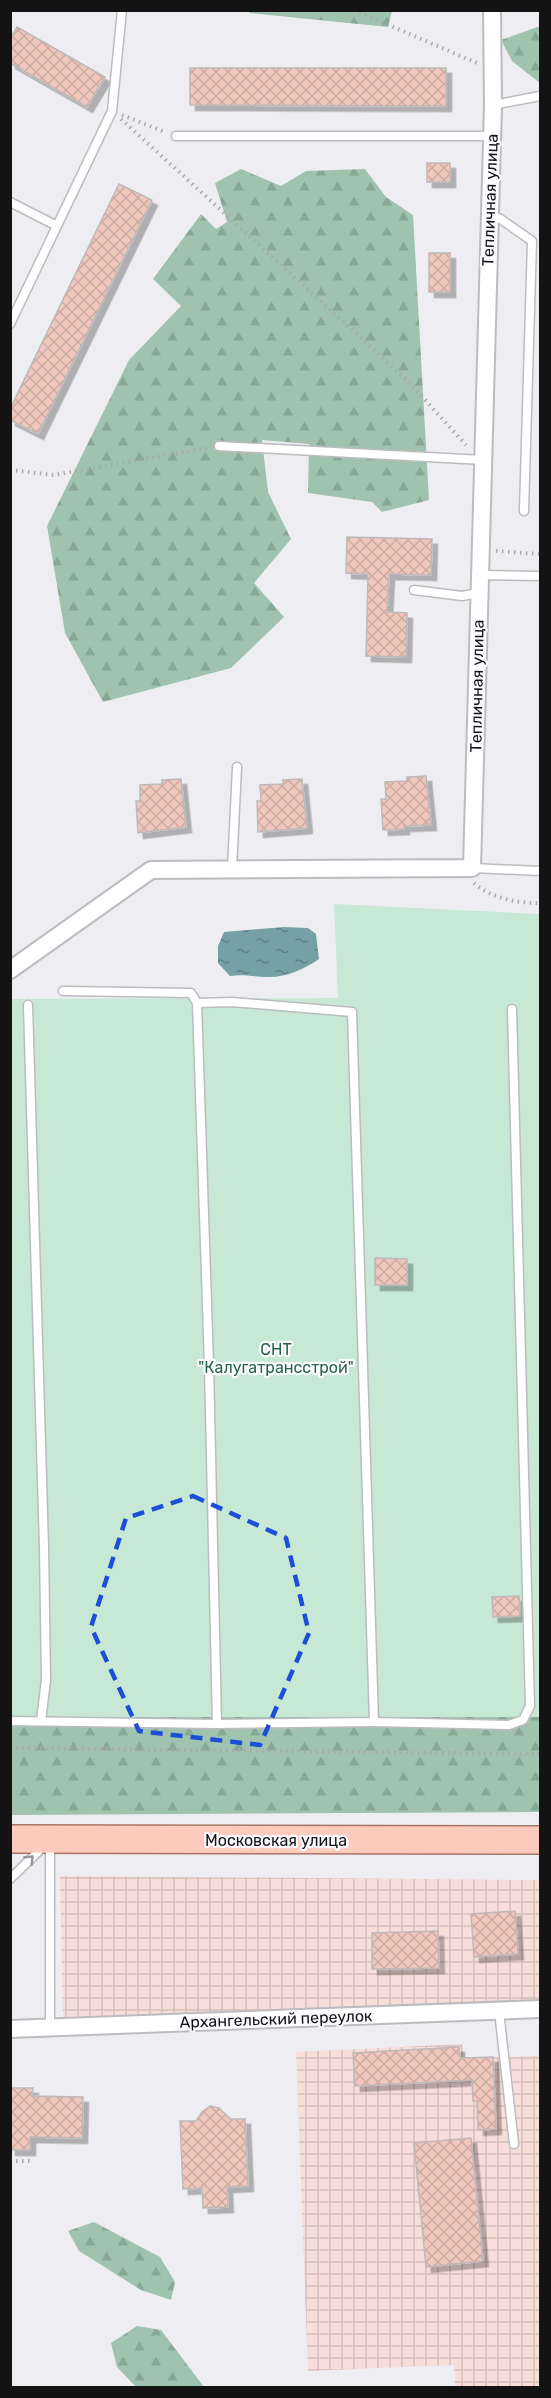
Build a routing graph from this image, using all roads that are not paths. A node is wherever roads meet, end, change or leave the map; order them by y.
1 (122, 10) edge
2 (492, 10) edge
3 (540, 96) edge
4 (493, 105) junction
5 (176, 136) road end
6 (491, 136) junction
7 (10, 202) edge
8 (489, 221) junction
9 (57, 226) junction
10 (13, 311) edge
11 (10, 324) edge
12 (219, 446) road end
13 (483, 460) junction
14 (524, 511) dead end
15 (479, 575) junction
16 (540, 576) edge
17 (414, 590) dead end
18 (479, 593) junction
19 (237, 767) dead end
20 (465, 868) junction
21 (232, 869) junction
22 (540, 871) edge
23 (10, 970) edge
24 (63, 991) dead end
25 (197, 1003) junction
26 (28, 1005) dead end
27 (512, 1009) dead end
28 (10, 1721) edge
29 (41, 1721) junction
30 (374, 1722) junction
31 (218, 1724) junction
32 (10, 1839) edge
33 (50, 1839) junction
34 (540, 1840) edge
35 (10, 1880) edge
36 (540, 2009) edge
37 (499, 2010) junction
38 (50, 2028) junction
39 (10, 2029) edge
40 (514, 2144) dead end

1 - 9 lane
2 - 4 street, Тепличная улица
3 - 4 lane
4 - 6 street, Тепличная улица
5 - 6 lane
6 - 8 street, Тепличная улица
7 - 9 lane
8 - 13 street, Тепличная улица
8 - 14 lane
9 - 10 lane
10 - 11 lane
12 - 13 lane
13 - 15 street, Тепличная улица
15 - 16 lane
15 - 18 street, Тепличная улица
17 - 18 lane
18 - 20 street, Тепличная улица
19 - 21 lane
20 - 21 street
20 - 22 lane
21 - 23 street
24 - 25 lane
25 - 30 lane
25 - 31 lane
26 - 29 lane
27 - 30 lane
28 - 29 lane
29 - 31 lane
30 - 31 lane
32 - 33 main road, Московская улица
33 - 34 main road, Московская улица
35 -> 33 lane
33 - 38 lane
36 - 37 street, Архангельский переулок
37 - 38 street, Архангельский переулок
37 - 40 lane
38 - 39 street, Архангельский переулок

